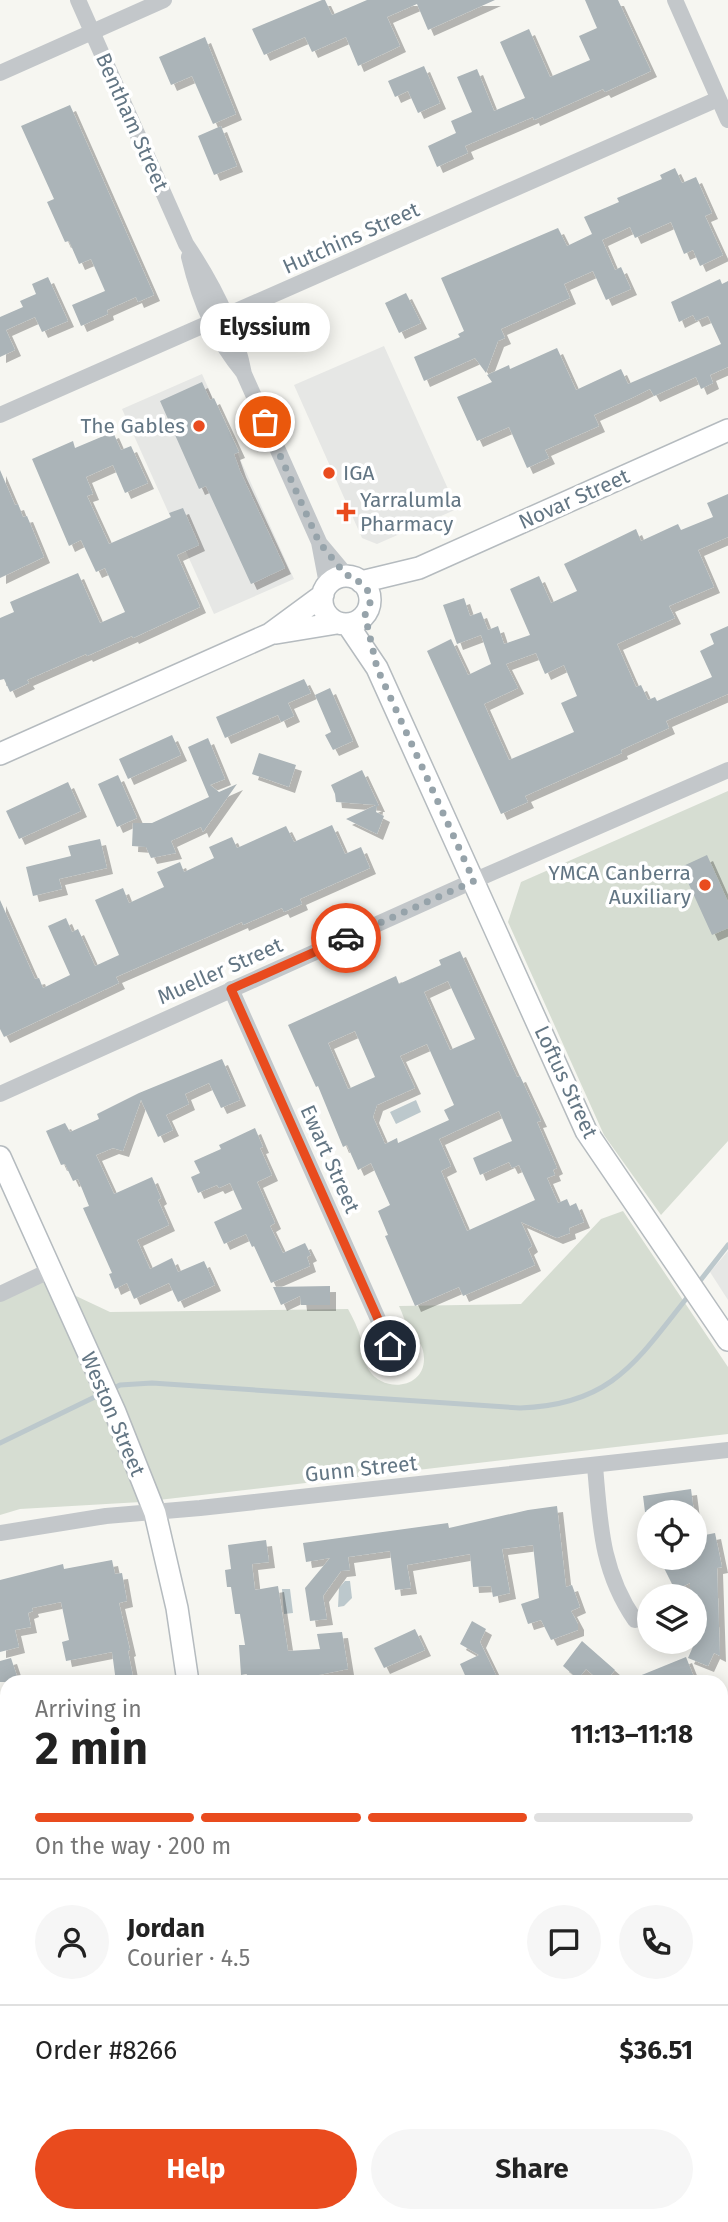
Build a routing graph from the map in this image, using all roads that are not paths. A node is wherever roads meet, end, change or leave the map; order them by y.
1 (78, 0) edge
2 (164, 0) edge
3 (675, 0) edge
4 (92, 32) junction
5 (0, 73) edge
6 (718, 99) junction
7 (728, 120) edge
8 (186, 244) junction
9 (227, 315) junction
10 (211, 323) junction
11 (244, 374) junction
12 (0, 415) edge
13 (728, 430) edge
14 (419, 568) junction
15 (339, 584) junction
16 (355, 616) junction
17 (270, 634) junction
18 (0, 754) edge
19 (728, 770) edge
20 (474, 881) junction
21 (231, 989) junction
22 (0, 1094) edge
23 (0, 1157) edge
24 (51, 1270) junction
25 (0, 1294) edge
26 (728, 1340) edge
27 (390, 1346) dead end
28 (728, 1450) edge
29 (595, 1466) junction
30 (155, 1513) junction
31 (0, 1534) edge
32 (635, 1620) dead end
33 (187, 1675) edge

1 - 4 street, Bentham Street
2 - 4 street
3 - 6 street
4 - 5 street
4 - 8 street, Bentham Street
6 - 7 street
6 - 9 street, Hutchins Street
8 - 9 street, Bentham Street
8 - 10 street, Bentham Street
9 - 10 street, Hutchins Street
9 - 11 street, Bentham Street
10 - 11 street, Bentham Street
10 - 12 street, Hutchins Street
11 - 15 street, Bentham Street
13 - 14 street, Novar Street
14 - 15 street, Novar Street
14 - 16 street, Novar Street
15 - 16 street
15 - 16 street
15 - 17 street, Novar Street
16 - 17 street, Novar Street
16 - 20 street
17 - 18 street, Novar Street
19 - 20 street, Mueller Street
20 - 21 street, Mueller Street
20 - 26 street, Loftus Street
21 - 22 street, Mueller Street
21 - 27 street, Ewart Street
23 - 24 street, Weston Street
24 - 25 street
24 - 30 street, Weston Street
28 - 29 street, Gunn Street
29 - 30 street, Gunn Street
29 - 32 street
30 - 31 street, Gunn Street
30 - 33 street, Weston Street

